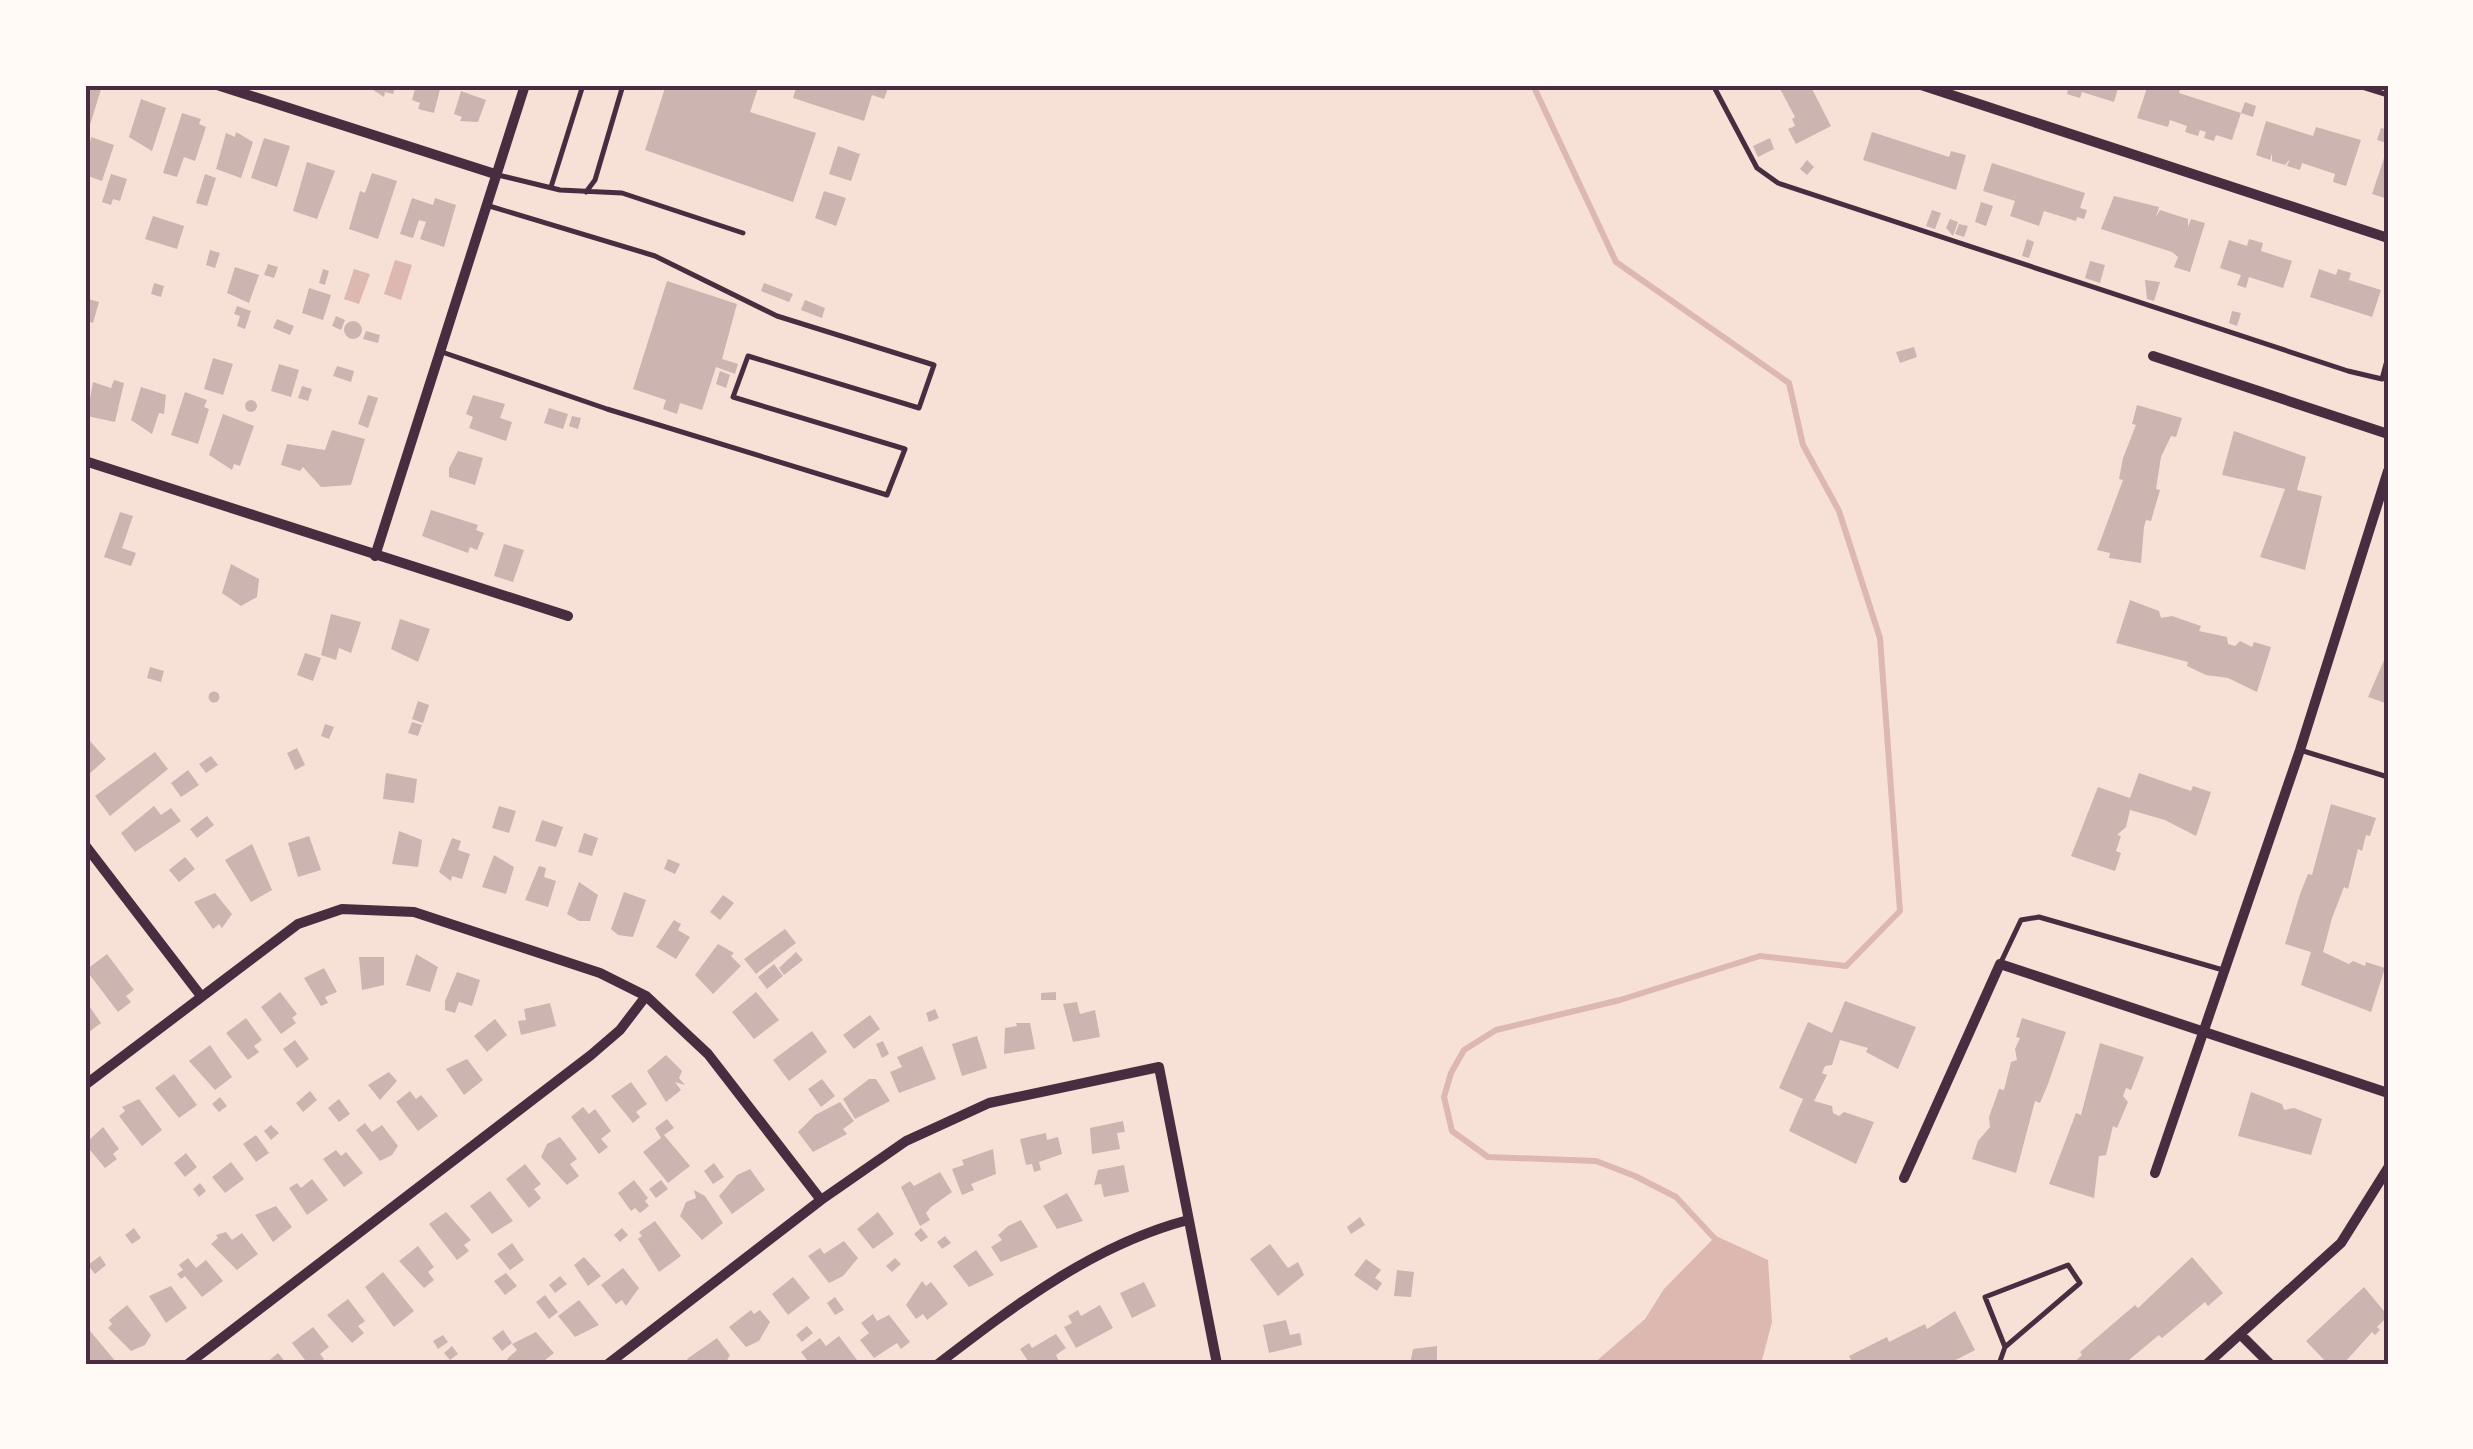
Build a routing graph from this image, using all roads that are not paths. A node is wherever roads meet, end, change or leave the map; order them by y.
1 (218, 85) edge
2 (525, 85) edge
3 (583, 85) edge
4 (622, 85) edge
5 (1713, 85) edge
6 (1921, 85) edge
7 (2356, 85) edge
8 (2388, 96) edge
9 (495, 174) junction
10 (551, 188) junction
11 (586, 192) junction
12 (486, 205) junction
13 (743, 234) dead end
14 (2388, 238) edge
15 (440, 351) junction
16 (2153, 356) dead end
17 (2388, 358) edge
18 (2388, 434) edge
19 (85, 460) edge
20 (2388, 471) edge
21 (375, 556) junction
22 (568, 616) dead end
23 (2300, 750) junction
24 (2388, 776) edge
25 (85, 845) edge
26 (2000, 964) junction
27 (2224, 970) junction
28 (200, 996) junction
29 (646, 996) junction
30 (2202, 1034) junction
31 (85, 1084) edge
32 (2388, 1094) edge
33 (2388, 1168) edge
34 (2155, 1173) dead end
35 (1904, 1178) dead end
36 (820, 1200) junction
37 (1188, 1220) junction
38 (2241, 1335) junction
39 (2005, 1348) junction
40 (188, 1364) edge
41 (608, 1364) edge
42 (938, 1364) edge
43 (1217, 1364) edge
44 (1999, 1364) edge
45 (2207, 1364) edge
46 (2270, 1364) edge

1 - 9 street
2 - 9 street
3 - 10 lane
4 - 11 lane
5 - 17 lane
6 - 14 street
7 - 8 lane
9 - 10 lane
9 - 12 street
10 - 11 lane
11 - 13 lane
12 - 15 street
12 - 15 lane
15 - 21 street
16 - 18 street
19 - 21 street
20 - 23 street
21 - 22 street
23 - 24 lane
23 - 27 street
25 - 28 street
26 - 27 lane
26 - 30 street
26 - 35 street
27 - 30 street
28 - 29 street
28 - 31 street
29 - 36 street
29 - 40 street
30 - 32 street
30 - 34 street
33 - 38 street
36 - 37 street
36 - 41 street
37 - 42 street
37 - 43 street
38 - 45 street
38 - 46 street
39 - 39 lane
39 - 44 lane

